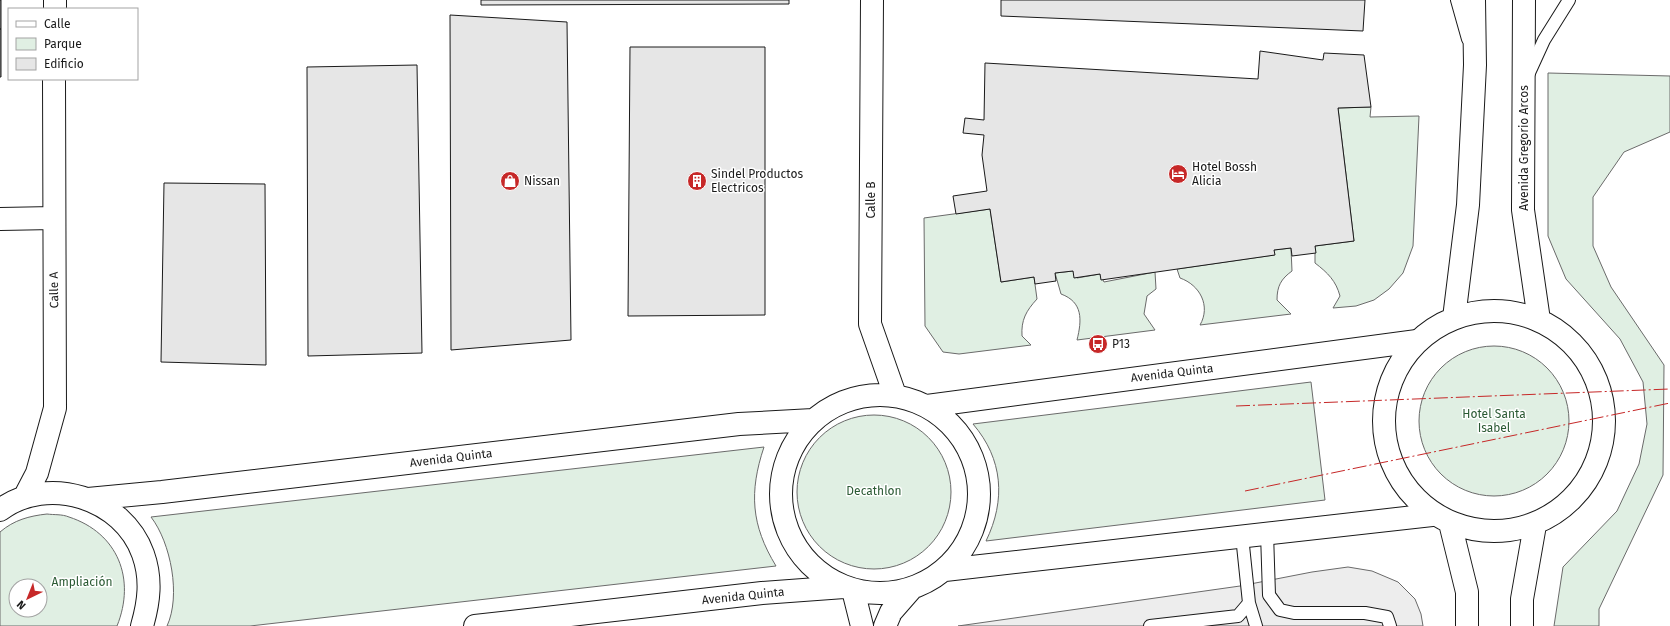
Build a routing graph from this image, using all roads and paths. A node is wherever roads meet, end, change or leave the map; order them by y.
1 (872, 0) edge
2 (1457, 0) edge
3 (1474, 0) edge
4 (1524, 0) edge
5 (1569, 0) edge
6 (1475, 65) junction
7 (54, 80) edge
8 (1524, 81) junction
9 (53, 218) junction
10 (0, 219) edge
11 (1454, 318) junction
12 (1539, 320) junction
13 (1417, 341) junction
14 (895, 396) junction
15 (927, 406) junction
16 (813, 420) junction
17 (88, 498) junction
18 (9, 503) edge
19 (1441, 519) junction
20 (1535, 525) junction
21 (1267, 533) junction
22 (1242, 536) junction
23 (945, 570) junction
24 (848, 588) junction
25 (912, 588) junction
26 (1249, 603) junction
27 (142, 626) edge
28 (475, 626) edge
29 (862, 626) edge
30 (885, 626) edge
31 (1150, 626) edge
32 (1256, 626) edge
33 (1390, 626) edge
34 (1467, 626) edge
35 (1522, 626) edge

1 - 14 street, Calle B
2 - 6 lane
3 - 6 street
4 - 8 street, Avenida Gregorio Arcos
5 - 8 lane
6 - 11 street
7 - 9 street, Calle A
8 - 12 street, Avenida Gregorio Arcos
9 - 10 street
9 - 18 street, Calle A
11 - 12 street
11 - 13 street
12 - 20 street
13 - 15 street, Avenida Quinta
13 - 19 street
14 - 15 street
14 - 16 street
15 - 23 street
16 - 17 street, Avenida Quinta
16 - 24 street
17 - 18 street
17 - 27 street
19 - 20 street
19 - 21 street
19 - 34 street
20 - 35 street
21 - 22 street
21 - 33 lane
22 - 23 street
22 - 26 lane
23 - 25 street
24 - 25 street
24 - 28 street, Avenida Quinta
24 - 29 street
25 - 30 street
26 - 31 lane
26 - 32 lane

